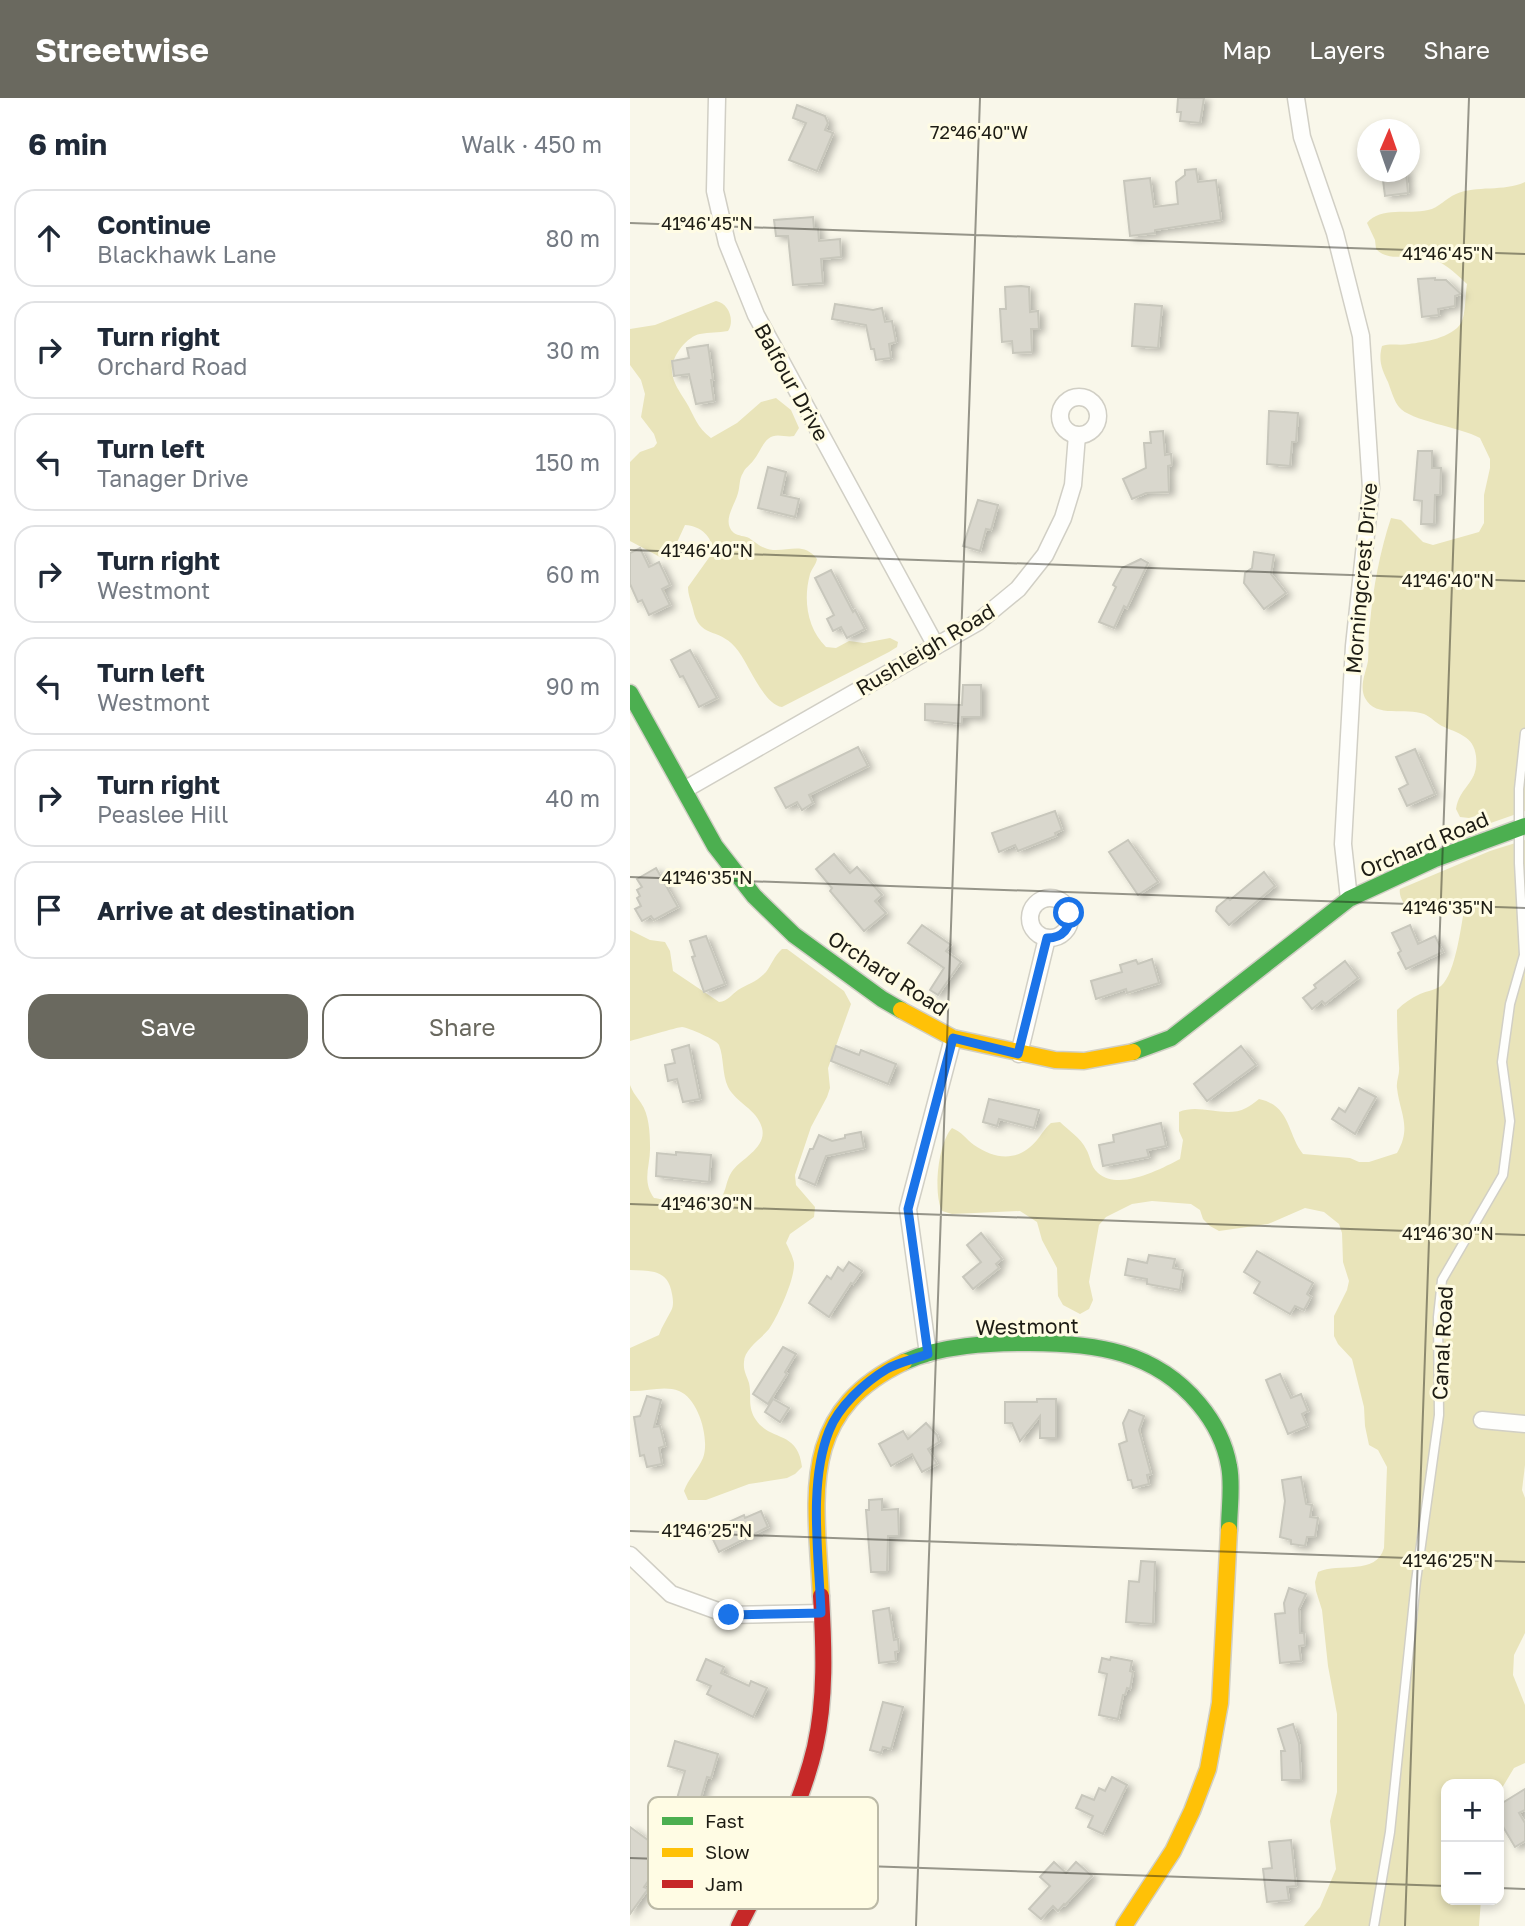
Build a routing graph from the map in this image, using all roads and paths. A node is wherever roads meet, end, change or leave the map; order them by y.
1 (716, 98) edge
2 (1296, 98) edge
3 (1077, 435) dead end
4 (936, 646) junction
5 (630, 693) edge
6 (1525, 733) edge
7 (684, 790) junction
8 (1522, 827) edge
9 (1349, 899) junction
10 (1047, 938) dead end
11 (953, 1038) junction
12 (1018, 1054) junction
13 (928, 1354) junction
14 (1482, 1420) dead end
15 (1525, 1424) edge
16 (630, 1555) edge
17 (821, 1613) junction
18 (800, 1797) edge
19 (747, 1909) edge
20 (739, 1926) edge
21 (1124, 1926) edge
22 (1374, 1926) edge

1 - 4 street, Balfour Drive
2 - 9 street, Morningcrest Drive
3 - 4 street, Rushleigh Road
4 - 7 street, Rushleigh Road
5 - 7 street, Orchard Road
6 - 8 lane, Canal Road
7 - 11 street, Orchard Road
8 - 9 street, Orchard Road
8 - 22 lane, Canal Road
9 - 12 street, Orchard Road
10 - 12 street
11 - 12 street, Orchard Road
11 - 13 street
13 - 17 street, Westmont
13 - 21 street, Westmont
14 - 15 street
16 - 17 street
17 - 18 street, Westmont
19 - 20 street, Westmont

